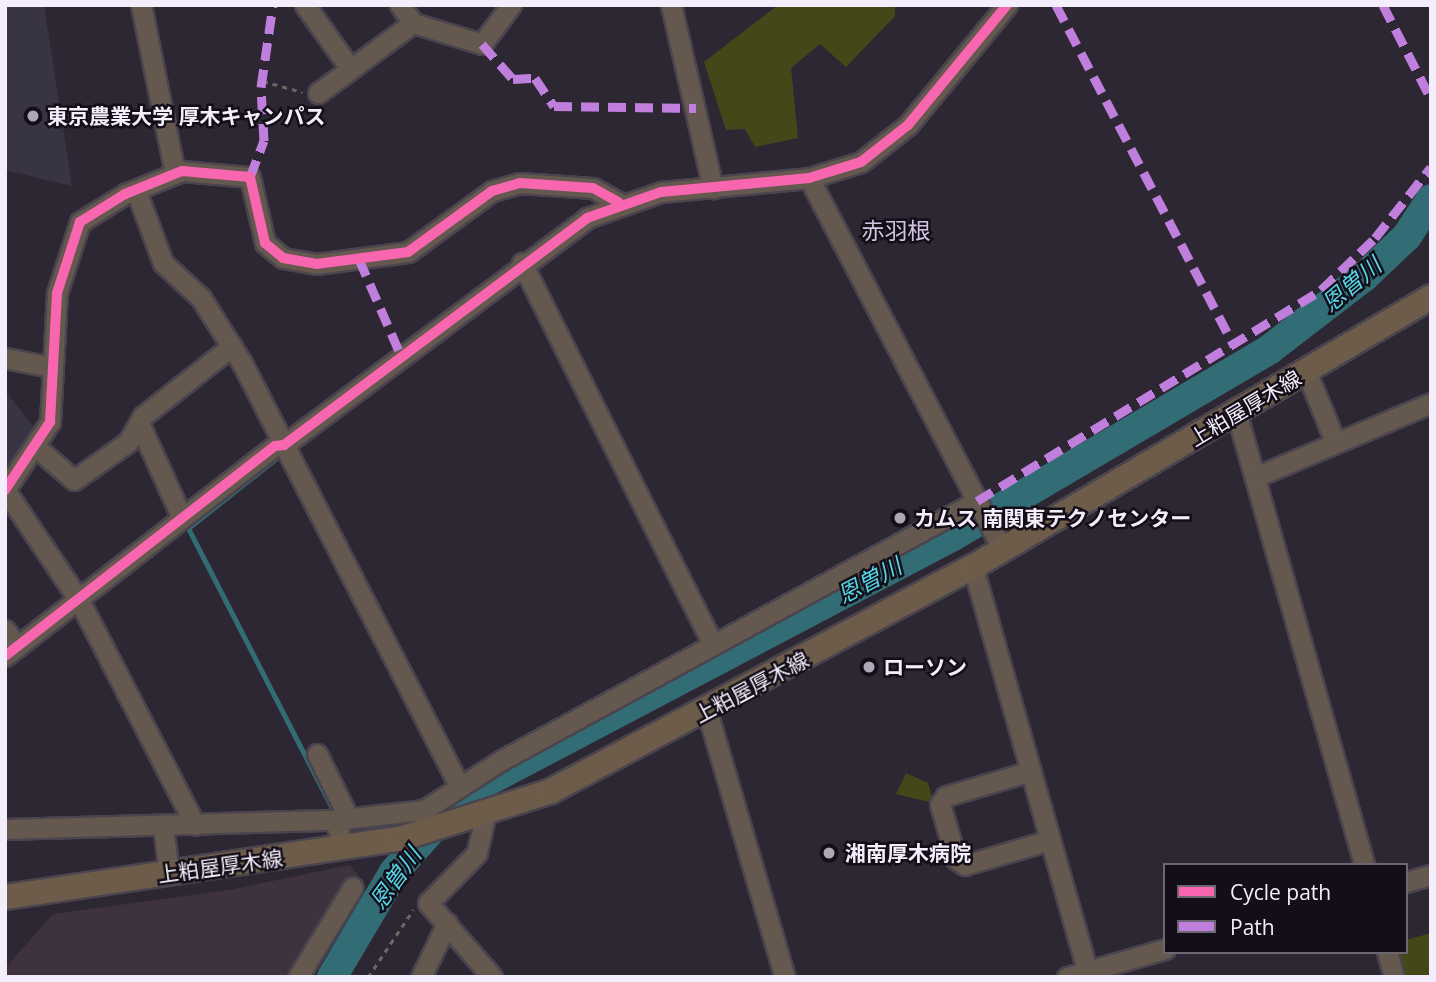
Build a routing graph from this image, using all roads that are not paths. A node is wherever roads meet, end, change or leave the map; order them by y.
1 (141, 5) edge
2 (304, 5) edge
3 (400, 5) edge
4 (671, 5) edge
5 (1007, 5) edge
6 (505, 8) edge
7 (413, 23) junction
8 (349, 67) junction
9 (318, 93) road end
10 (175, 174) junction
11 (809, 178) junction
12 (713, 188) junction
13 (137, 192) junction
14 (618, 202) junction
15 (522, 264) junction
16 (1431, 297) edge
17 (232, 346) junction
18 (5, 358) edge
19 (51, 367) junction
20 (1306, 372) junction
21 (1431, 403) edge
22 (1237, 415) junction
23 (139, 424) junction
24 (1334, 439) junction
25 (284, 445) junction
26 (37, 448) junction
27 (1255, 477) junction
28 (5, 490) edge
29 (977, 502) junction
30 (182, 518) junction
31 (997, 541) junction
32 (973, 567) junction
33 (79, 600) junction
34 (5, 629) edge
35 (713, 643) junction
36 (12, 652) edge
37 (707, 711) junction
38 (317, 754) dead end
39 (1031, 771) junction
40 (459, 785) junction
41 (485, 817) junction
42 (341, 819) junction
43 (195, 825) junction
44 (163, 827) junction
45 (5, 830) edge
46 (1050, 840) junction
47 (348, 848) junction
48 (1363, 863) edge
49 (169, 873) junction
50 (1431, 875) edge
51 (1408, 881) edge
52 (353, 887) dead end
53 (5, 897) edge
54 (447, 923) junction
55 (1163, 950) edge
56 (1388, 954) edge
57 (1088, 974) edge
58 (298, 977) edge
59 (421, 977) edge
60 (492, 977) edge
61 (785, 977) edge
62 (1067, 977) edge
63 (1394, 977) edge

1 - 10 street
2 - 8 street
3 - 7 street
4 - 12 street
5 - 11 street
6 - 7 street
7 - 8 street
8 - 9 street
10 - 13 street
10 - 14 street
11 - 12 street
11 - 29 street
12 - 14 street
13 - 17 street
13 - 19 street
14 - 15 street
15 - 25 street
15 - 35 street
16 - 20 main road, 上粕屋厚木線
17 - 23 street
17 - 25 street
18 - 19 street
19 - 26 street
20 - 22 main road, 上粕屋厚木線
20 - 24 street
21 - 24 street
22 - 27 street
22 - 31 main road, 上粕屋厚木線
23 - 26 street
23 - 30 street
24 - 27 street
25 - 30 street
25 - 40 street
26 - 28 street
27 - 48 street
28 - 33 street
29 - 31 street
29 - 35 street
30 - 33 street
31 - 32 main road, 上粕屋厚木線
32 - 37 main road, 上粕屋厚木線
32 - 39 street
33 - 36 street
33 - 43 street
34 - 36 street
35 - 40 street
37 - 41 main road, 上粕屋厚木線
37 - 61 street
38 - 42 street
39 - 46 street
39 - 46 street
40 - 42 street
41 - 47 main road, 上粕屋厚木線
41 - 54 street
42 - 43 street
42 - 47 street
43 - 44 street
44 - 45 street
44 - 49 street
46 - 57 street
47 - 49 main road, 上粕屋厚木線
49 - 53 main road, 上粕屋厚木線
50 - 51 street
52 - 58 street
54 - 59 street
54 - 60 street
55 - 57 street
56 - 63 street
57 - 62 street

